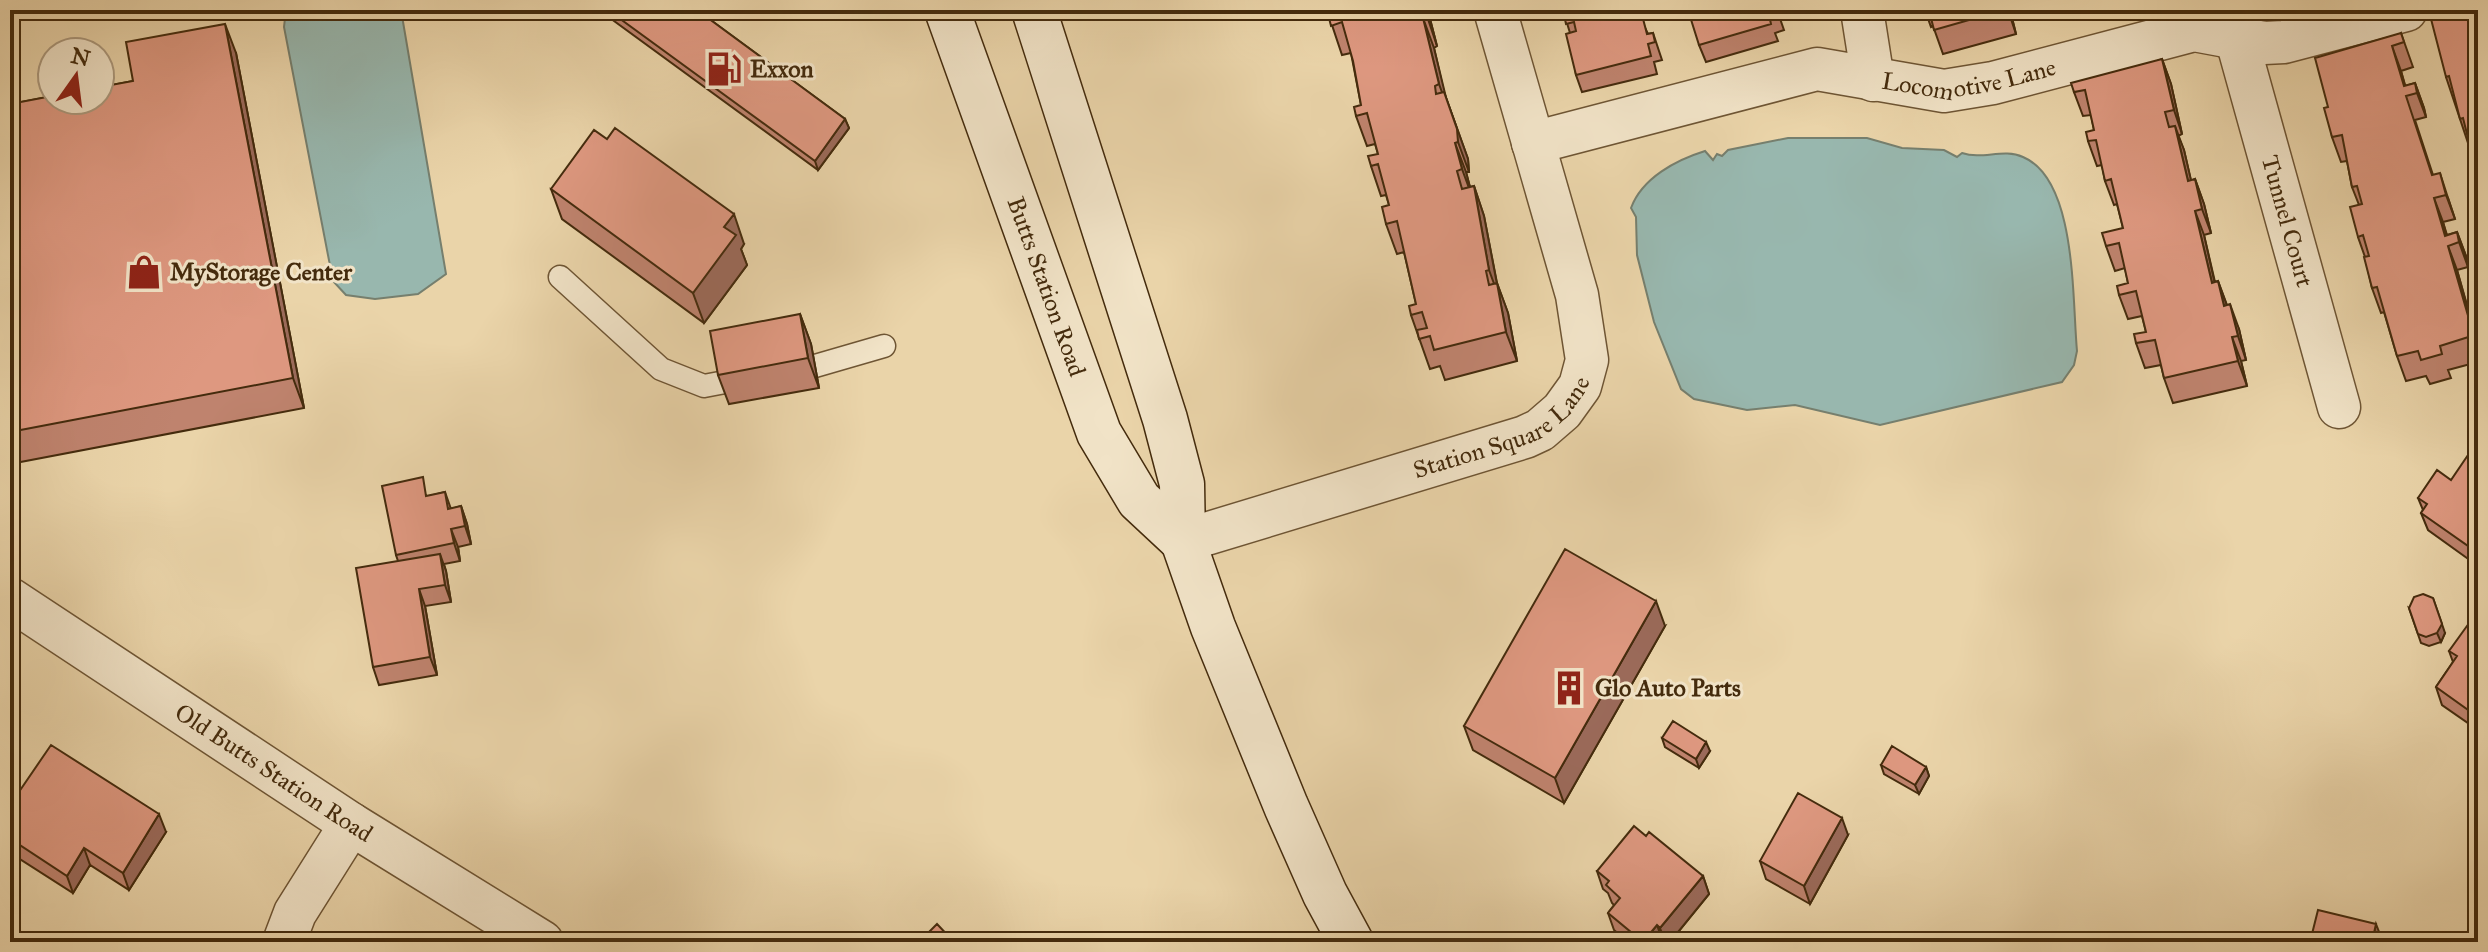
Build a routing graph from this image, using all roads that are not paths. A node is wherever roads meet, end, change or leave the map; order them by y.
1 (947, 10) edge
2 (1034, 10) edge
3 (1495, 10) edge
4 (1862, 10) edge
5 (2406, 10) edge
6 (2232, 23) edge
7 (1873, 80) junction
8 (1533, 143) junction
9 (560, 277) dead end
10 (884, 346) dead end
11 (815, 366) dead end
12 (725, 382) edge
13 (2339, 407) dead end
14 (1183, 541) junction
15 (10, 599) edge
16 (351, 824) junction
17 (284, 942) edge
18 (542, 942) edge
19 (1351, 942) edge

1 - 14 main road, Butts Station Road
2 - 14 main road, Butts Station Road
3 - 8 street, Station Square Lane
4 - 7 street
5 - 6 street, Locomotive Lane
6 - 7 street, Locomotive Lane
6 - 13 street, Tunnel Court
7 - 8 street, Locomotive Lane
8 - 14 street, Station Square Lane
9 - 12 lane
10 - 11 lane
14 - 19 main road, Butts Station Road
15 - 16 street, Old Butts Station Road
16 - 17 street
16 - 18 street, Old Butts Station Road

